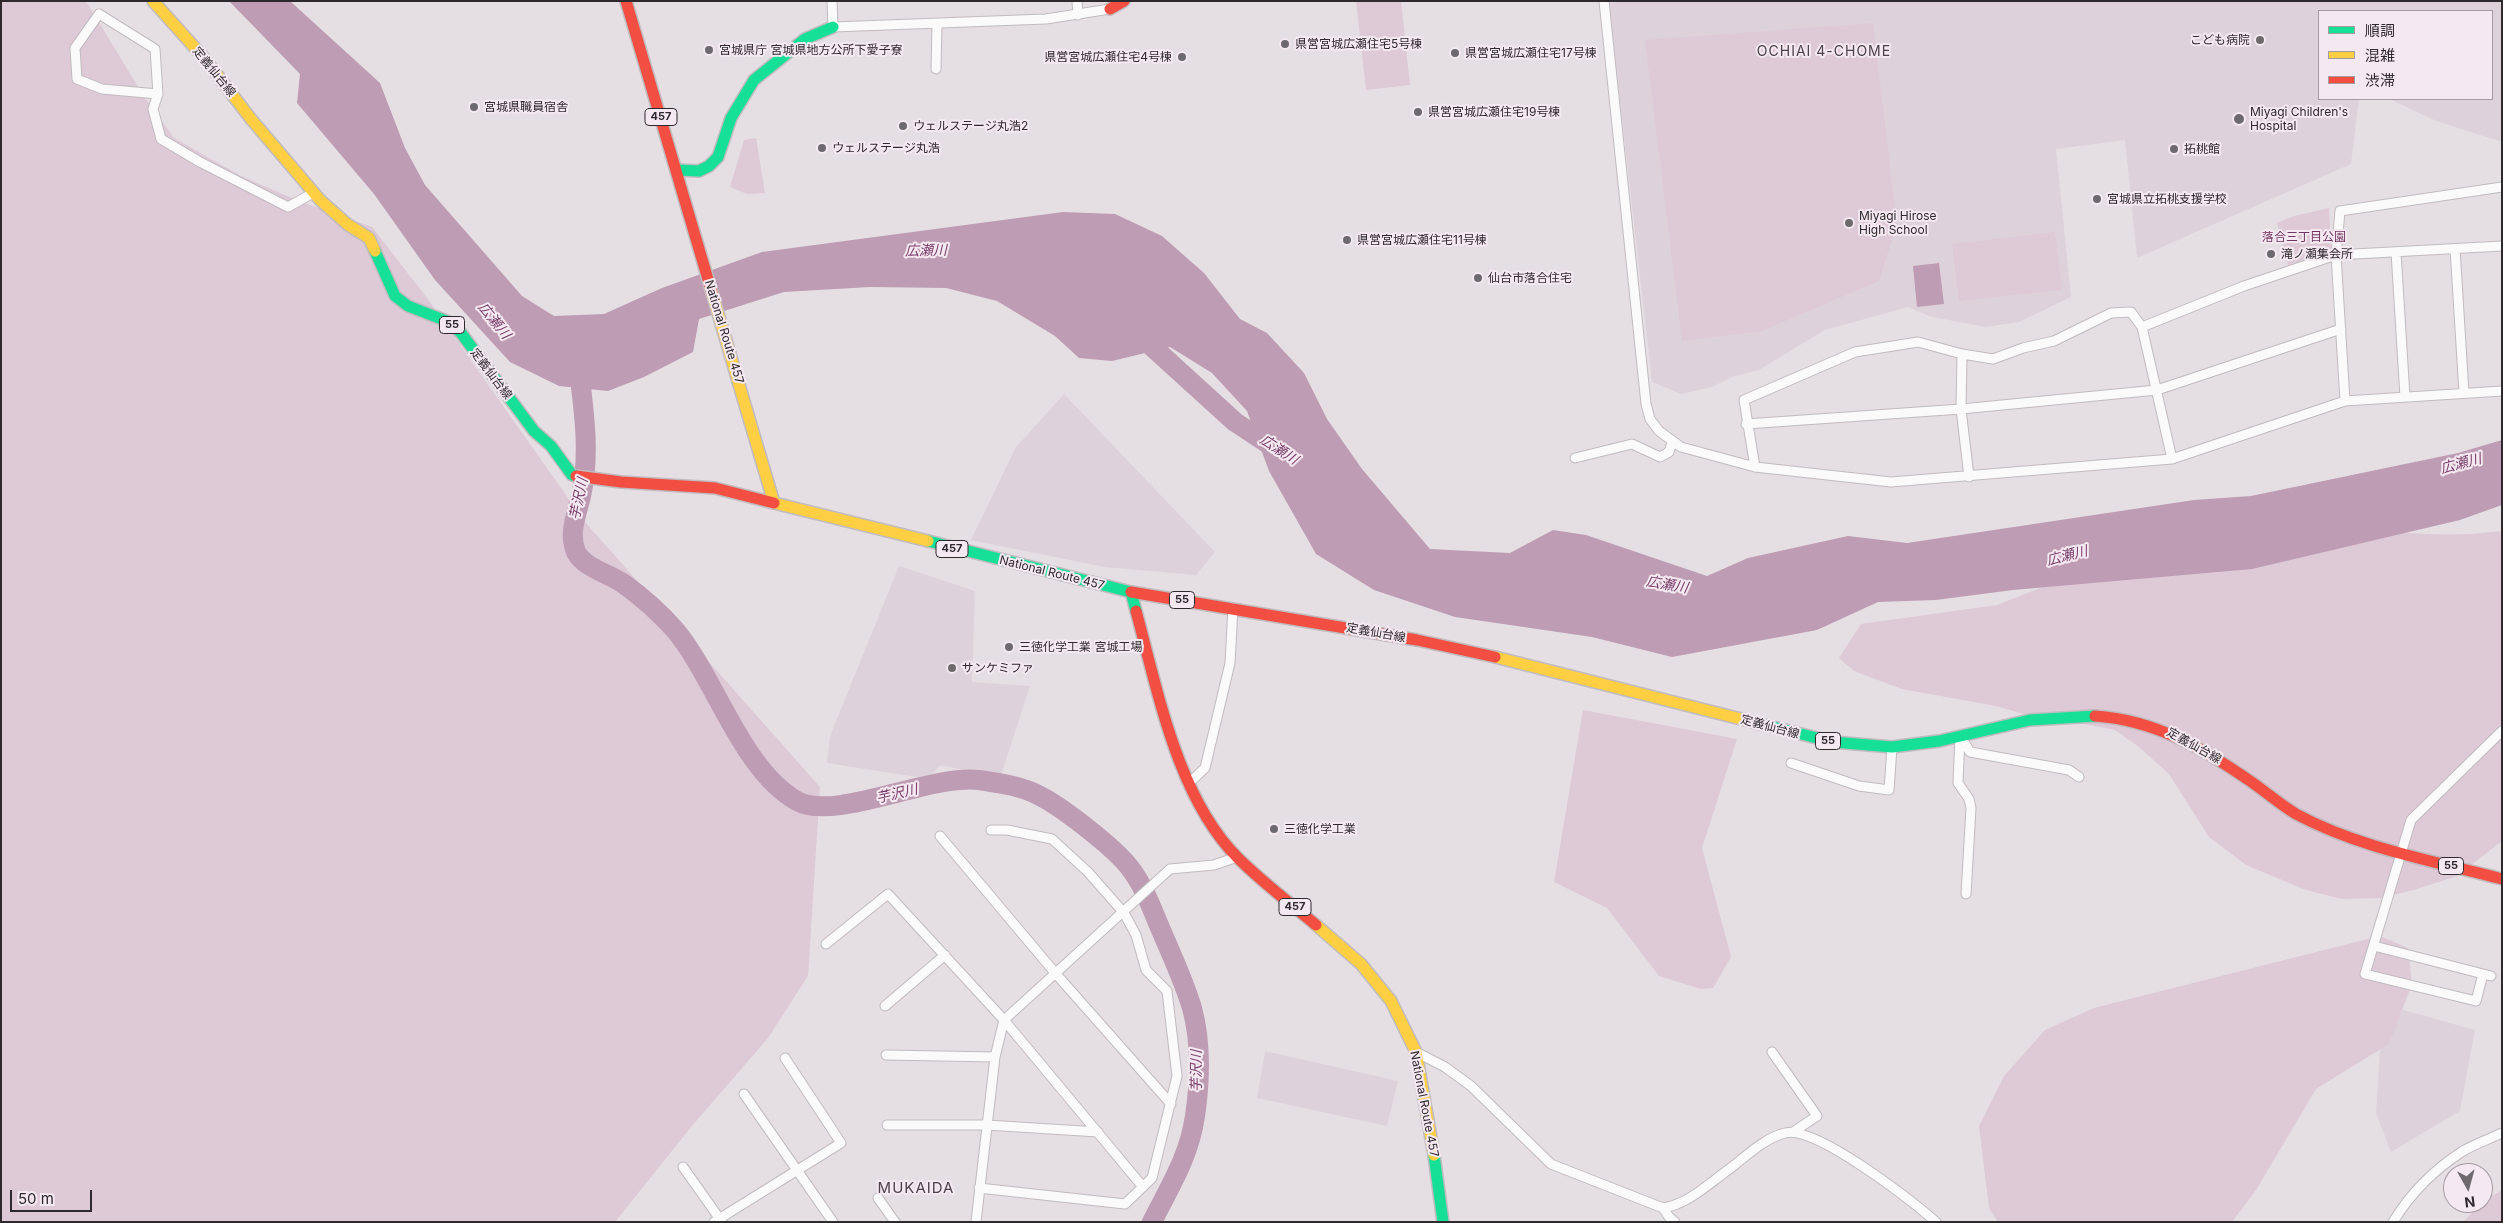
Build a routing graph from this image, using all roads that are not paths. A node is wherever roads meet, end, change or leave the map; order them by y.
1 (153, 1) edge
2 (626, 1) edge
3 (832, 1) edge
4 (1077, 1) edge
5 (1124, 1) edge
6 (1604, 1) edge
7 (1110, 9) joint
8 (1078, 15) junction
9 (937, 24) junction
10 (833, 27) junction
11 (936, 69) dead end
12 (158, 94) junction
13 (677, 170) junction
14 (2502, 187) edge
15 (313, 193) junction
16 (2502, 246) edge
17 (2455, 248) junction
18 (2396, 252) junction
19 (2336, 255) junction
20 (2142, 328) junction
21 (2341, 329) junction
22 (1962, 354) junction
23 (2157, 390) junction
24 (2502, 390) edge
25 (2464, 393) junction
26 (2405, 397) junction
27 (2346, 401) junction
28 (1961, 409) junction
29 (1746, 424) junction
30 (1672, 442) junction
31 (1576, 458) dead end
32 (2172, 459) junction
33 (1755, 467) junction
34 (1969, 477) junction
35 (774, 503) junction
36 (1131, 592) junction
37 (1233, 608) junction
38 (2502, 731) edge
39 (1960, 736) junction
40 (1892, 747) junction
41 (1791, 763) dead end
42 (2079, 776) dead end
43 (1188, 784) junction
44 (990, 830) dead end
45 (940, 836) dead end
46 (2401, 854) junction
47 (1237, 857) junction
48 (2502, 879) edge
49 (1966, 894) dead end
50 (1125, 910) junction
51 (826, 944) dead end
52 (2374, 946) junction
53 (946, 955) junction
54 (1056, 974) junction
55 (885, 1006) dead end
56 (1004, 1020) junction
57 (1416, 1052) junction
58 (1772, 1052) dead end
59 (886, 1055) dead end
60 (995, 1057) junction
61 (785, 1058) dead end
62 (744, 1094) dead end
63 (1171, 1104) junction
64 (887, 1125) dead end
65 (987, 1125) junction
66 (1098, 1132) junction
67 (1793, 1132) junction
68 (2502, 1133) edge
69 (683, 1167) dead end
70 (798, 1171) junction
71 (1143, 1187) junction
72 (979, 1188) junction
73 (878, 1198) dead end
74 (1663, 1208) junction
75 (719, 1220) edge
76 (833, 1222) edge
77 (895, 1222) edge
78 (976, 1222) edge
79 (1443, 1222) edge
80 (1675, 1222) edge
81 (1936, 1222) edge
82 (2393, 1222) edge

1 - 15 main road, 定義仙台線 / 55
2 - 13 main road, National Route 457 / 457
3 - 10 street
4 - 8 street
5 - 7 main road
6 - 30 street
7 - 8 street
8 - 9 street
9 - 10 street
9 - 11 street
10 - 13 main road
12 - 12 street
12 - 15 street
13 - 35 main road, National Route 457 / 457
14 - 19 street
15 - 35 main road, 定義仙台線 / 55
16 - 17 street
17 - 18 street
17 - 25 street
18 - 19 street
18 - 26 street
19 - 20 street
19 - 21 street
20 - 22 street
20 - 23 street
21 - 23 street
21 - 27 street
22 - 28 street
22 - 29 street
23 - 28 street
23 - 32 street
24 - 25 street
25 - 26 street
26 - 27 street
27 - 32 street
28 - 29 street
28 - 34 street
29 - 33 street
30 - 31 street
30 - 33 street
32 - 34 street
33 - 34 street
35 - 36 main road, National Route 457 / 457
36 - 37 main road, 定義仙台線 / 55
36 - 43 main road, National Route 457 / 457
37 - 40 main road, 定義仙台線 / 55
37 - 43 street
38 - 46 street
39 - 40 main road, 定義仙台線 / 55
39 - 42 street
39 - 46 main road, 定義仙台線 / 55
39 - 49 street
40 - 41 street
43 - 47 main road, National Route 457 / 457
44 - 50 street
45 - 54 street
46 - 48 main road, 定義仙台線 / 55
46 - 52 street
47 - 50 street
47 - 57 main road, National Route 457 / 457
50 - 54 street
50 - 63 street
51 - 53 street
52 - 52 street
53 - 55 street
53 - 56 street
54 - 56 street
54 - 63 street
56 - 60 street
56 - 66 street
57 - 74 street
57 - 79 main road, National Route 457 / 457
58 - 67 street
59 - 60 street
60 - 65 street
61 - 70 street
62 - 70 street
63 - 71 street
64 - 65 street
65 - 66 street
65 - 72 street
66 - 71 street
67 - 74 street
67 - 81 street
68 - 82 street
69 - 75 street
70 - 75 street
70 - 76 street
71 - 72 street
72 - 78 street
73 - 77 street
74 - 80 street

